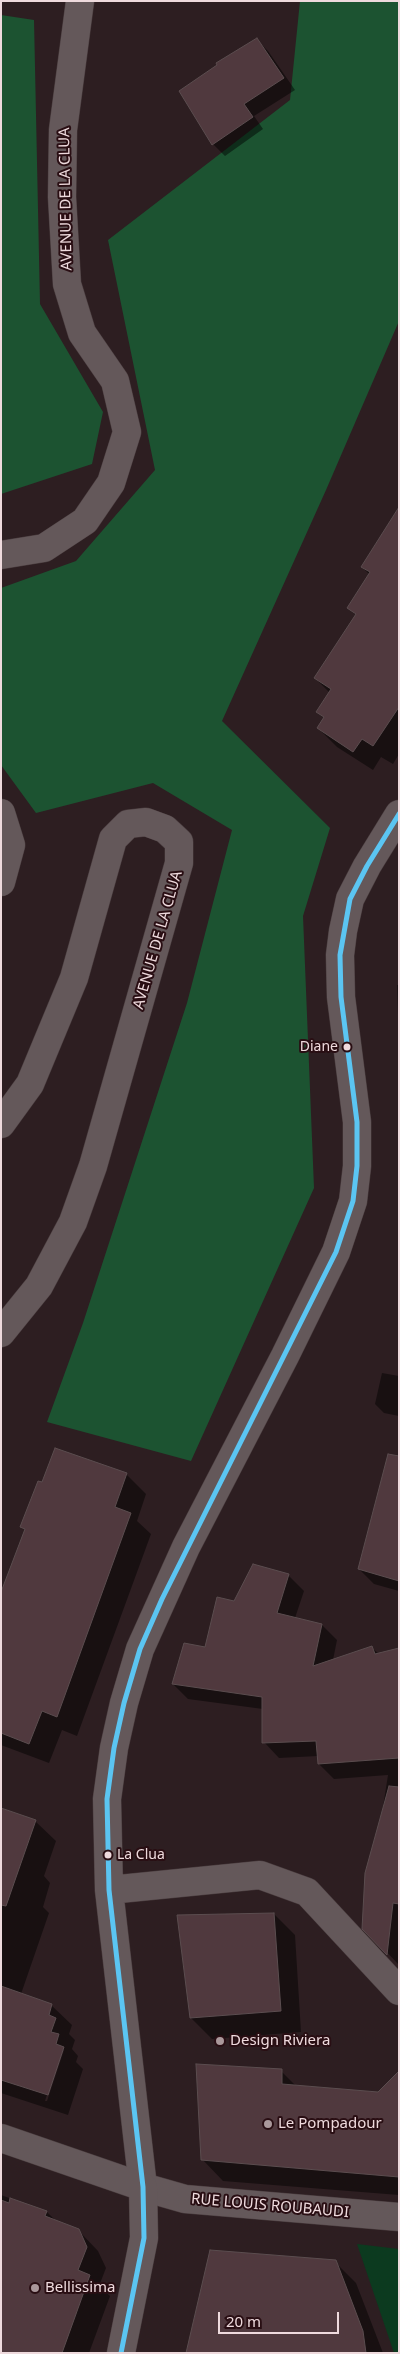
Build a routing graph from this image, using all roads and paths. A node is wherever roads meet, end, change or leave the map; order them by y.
1 (80, 1) edge
2 (1, 555) edge
3 (1, 813) edge
4 (399, 814) edge
5 (1, 882) edge
6 (1, 1124) edge
7 (1, 1332) edge
8 (110, 1890) junction
9 (399, 1990) edge
10 (1, 2138) edge
11 (143, 2187) junction
12 (399, 2217) edge
13 (122, 2353) edge

1 - 2 street, AVENUE DE LA CLUA
3 - 5 street
4 - 8 street
6 - 7 street, AVENUE DE LA CLUA
8 - 9 street
8 - 11 street
10 - 11 street
11 - 12 street, RUE LOUIS ROUBAUDI
11 - 13 street

